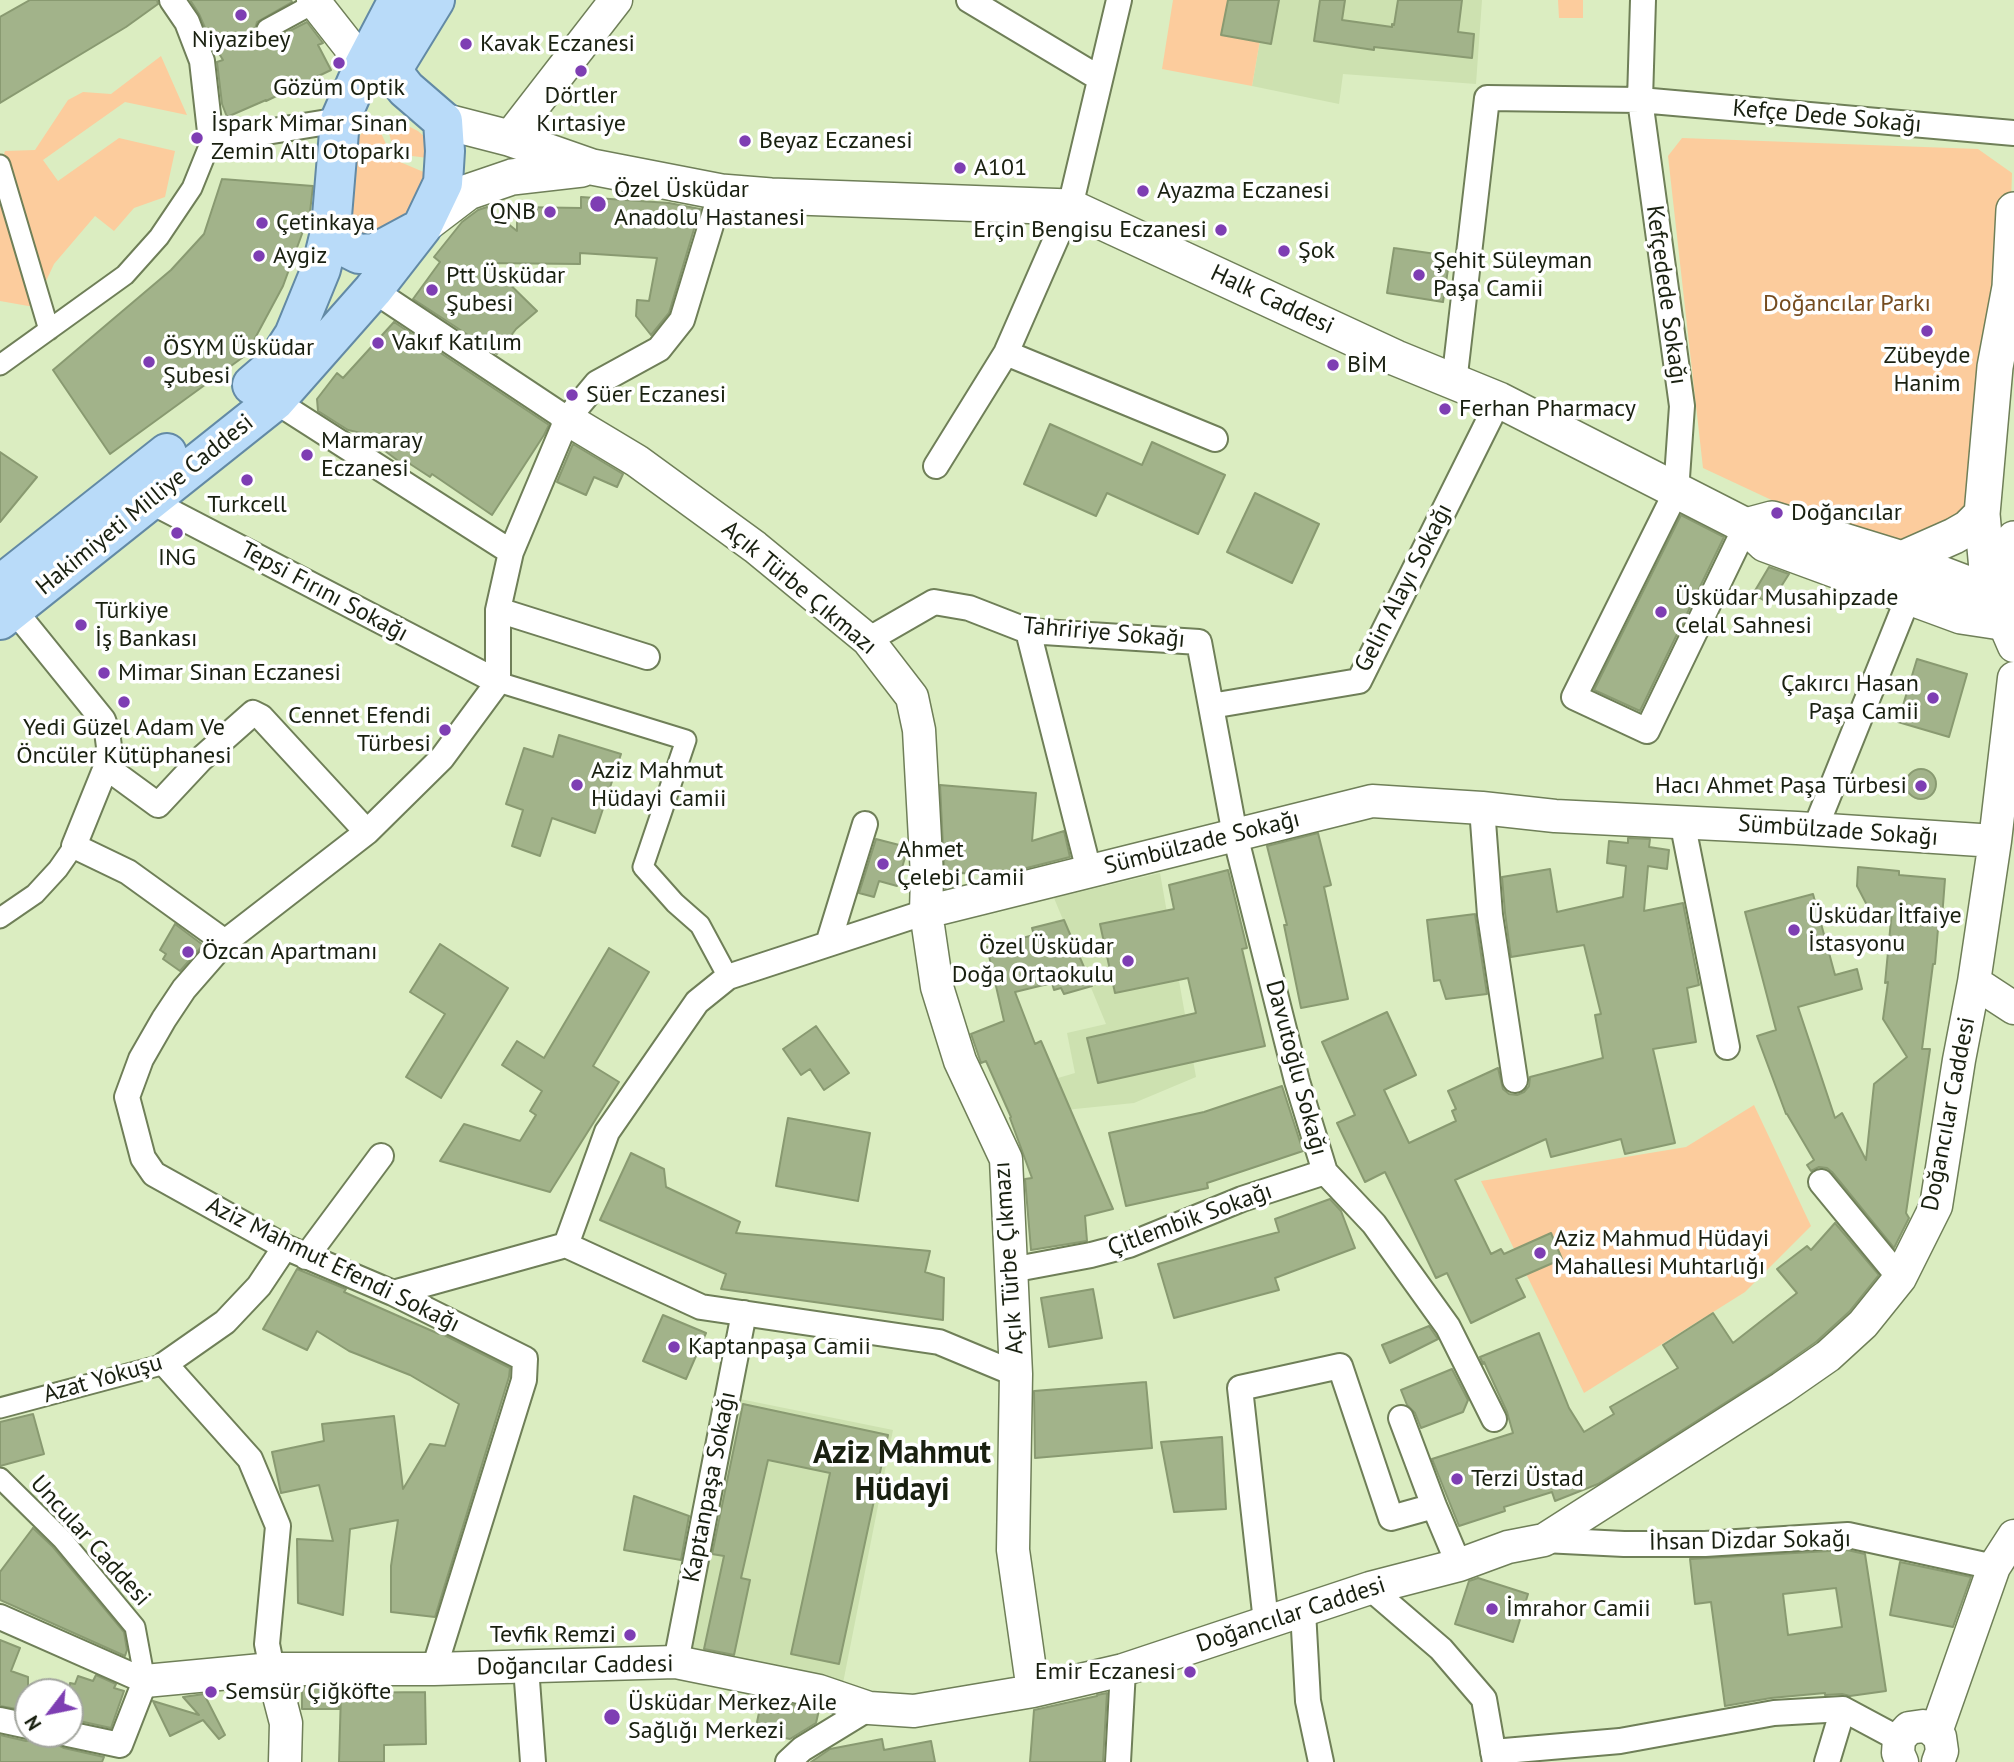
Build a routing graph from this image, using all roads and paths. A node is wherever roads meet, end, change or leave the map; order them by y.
1 (172, 0) edge
2 (398, 0) edge
3 (435, 0) edge
4 (616, 0) edge
5 (970, 0) edge
6 (1119, 0) edge
7 (1643, 0) edge
8 (314, 1) edge
9 (267, 29) dead end
10 (364, 65) junction
11 (1100, 78) junction
12 (406, 89) junction
13 (1640, 100) junction
14 (344, 110) junction
15 (443, 121) junction
16 (2014, 133) edge
17 (509, 138) junction
18 (211, 141) junction
19 (0, 165) edge
20 (592, 167) junction
21 (721, 192) junction
22 (1070, 207) junction
23 (2014, 210) edge
24 (422, 227) junction
25 (331, 228) junction
26 (373, 290) junction
27 (2012, 304) edge
28 (49, 330) junction
29 (1006, 353) junction
30 (0, 365) edge
31 (1454, 383) junction
32 (1499, 400) junction
33 (275, 401) junction
34 (567, 419) junction
35 (1215, 439) dead end
36 (936, 466) dead end
37 (1676, 492) junction
38 (150, 501) junction
39 (1982, 514) junction
40 (1746, 526) junction
41 (2014, 539) edge
42 (511, 552) junction
43 (1902, 559) junction
44 (1908, 598) junction
45 (5, 605) edge
46 (498, 610) junction
47 (2008, 611) edge
48 (1028, 631) junction
49 (868, 640) junction
50 (647, 657) dead end
51 (2014, 678) edge
52 (498, 682) junction
53 (1211, 706) junction
54 (106, 767) junction
55 (1482, 808) junction
56 (1682, 821) junction
57 (865, 824) dead end
58 (1815, 829) junction
59 (367, 832) junction
60 (2004, 834) edge
61 (1235, 835) junction
62 (74, 846) junction
63 (1089, 871) junction
64 (926, 912) junction
65 (0, 918) edge
66 (225, 942) junction
67 (828, 944) junction
68 (728, 977) junction
69 (1974, 982) junction
70 (2014, 1009) edge
71 (1727, 1047) dead end
72 (1516, 1080) dead end
73 (380, 1156) dead end
74 (1325, 1172) junction
75 (1821, 1182) dead end
76 (566, 1245) junction
77 (295, 1252) junction
78 (1011, 1270) junction
79 (1900, 1278) junction
80 (393, 1293) junction
81 (744, 1313) junction
82 (164, 1364) junction
83 (1016, 1374) junction
84 (0, 1408) edge
85 (1401, 1418) dead end
86 (1494, 1419) dead end
87 (0, 1478) edge
88 (1434, 1506) junction
89 (2014, 1536) edge
90 (1544, 1540) junction
91 (1459, 1566) junction
92 (1994, 1567) junction
93 (1370, 1588) junction
94 (1303, 1611) junction
95 (0, 1617) edge
96 (1266, 1622) junction
97 (676, 1662) junction
98 (526, 1667) junction
99 (272, 1669) junction
100 (434, 1669) junction
101 (1123, 1670) junction
102 (145, 1681) junction
103 (1033, 1691) junction
104 (869, 1708) junction
105 (1843, 1709) junction
106 (84, 1737) edge
107 (1937, 1747) edge
108 (1901, 1751) edge
109 (1494, 1757) edge
110 (285, 1762) edge
111 (533, 1762) edge
112 (788, 1762) edge
113 (1118, 1762) edge
114 (1321, 1762) edge
115 (1827, 1762) edge

1 - 18 street
2 - 10 main road
3 - 12 main road
4 - 17 street
5 - 11 street
6 - 11 street
7 - 13 street, Kefçedede Sokağı
8 - 9 street
8 - 10 street
10 - 14 main road
11 - 22 street
12 - 14 main road
12 - 15 main road
13 - 16 street, Kefçe Dede Sokağı
13 - 31 street, Kefçe Dede Sokağı
13 - 37 street, Kefçedede Sokağı
14 - 18 street
14 - 25 main road
15 - 17 main road, Halk Caddesi
15 - 24 main road
17 - 20 main road, Halk Caddesi
18 - 28 street
19 - 28 street
20 - 21 main road, Halk Caddesi
20 - 24 main road, Halk Caddesi
21 - 22 main road, Halk Caddesi
21 - 34 street
22 - 29 street
22 - 31 main road, Halk Caddesi
23 - 27 main road
24 - 25 main road
24 - 26 main road, Hakimiyeti Milliye Caddesi
25 - 45 main road, Hakimiyeti Milliye Caddesi
26 - 33 main road, Hakimiyeti Milliye Caddesi
26 - 34 street
27 - 39 main road
28 - 30 street
29 - 35 street
29 - 36 street
31 - 32 main road, Halk Caddesi
32 - 37 main road, Halk Caddesi
32 - 53 street, Gelin Alayı Sokağı
33 - 38 main road, Hakimiyeti Milliye Caddesi
33 - 42 street
34 - 42 street
34 - 49 street, Açık Türbe Çıkmazı
37 - 40 main road, Halk Caddesi
37 - 40 street
38 - 45 main road, Hakimiyeti Milliye Caddesi
38 - 52 street, Tepsi Fırını Sokağı
39 - 43 main road
39 - 47 main road
40 - 43 main road
40 - 44 main road, Halk Caddesi
41 - 47 main road
42 - 46 street
43 - 44 main road
43 - 47 main road
44 - 47 main road, Halk Caddesi
44 - 58 street
45 - 54 street
46 - 50 street
46 - 52 street
48 - 49 street, Tahririye Sokağı
48 - 53 street, Tahririye Sokağı
48 - 63 street
49 - 64 street, Açık Türbe Çıkmazı
51 - 60 street, Doğancılar Caddesi
52 - 59 street, Aziz Mahmut Efendi Sokağı
52 - 68 street
53 - 61 street, Tahririye Sokağı
54 - 59 street
54 - 62 street
55 - 56 street, Sümbülzade Sokağı
55 - 61 street, Sümbülzade Sokağı
55 - 72 street
56 - 58 street, Sümbülzade Sokağı
56 - 71 street
57 - 67 street
58 - 60 street, Sümbülzade Sokağı
59 - 66 street, Aziz Mahmut Efendi Sokağı
60 - 69 street, Doğancılar Caddesi
61 - 63 street, Sümbülzade Sokağı
61 - 74 street, Davutoğlu Sokağı
62 - 65 street
62 - 66 street
63 - 64 street, Sümbülzade Sokağı
64 - 67 street
64 - 78 street, Açık Türbe Çıkmazı
66 - 77 street, Aziz Mahmut Efendi Sokağı
67 - 68 street
68 - 76 street
69 - 70 street
69 - 79 street, Doğancılar Caddesi
73 - 77 street, Azat Yokuşu
74 - 78 street, Çitlembik Sokağı
74 - 86 street, Davutoğlu Sokağı
75 - 79 street
76 - 80 street
76 - 81 street
77 - 80 street, Aziz Mahmut Efendi Sokağı
77 - 82 street, Azat Yokuşu
78 - 83 street, Açık Türbe Çıkmazı
79 - 90 street, Doğancılar Caddesi
80 - 100 street, Aziz Mahmut Efendi Sokağı
81 - 83 street
81 - 97 street, Kaptanpaşa Sokağı
82 - 84 street, Azat Yokuşu
82 - 99 street
83 - 103 street, Açık Türbe Çıkmazı
85 - 88 street
87 - 102 street, Uncular Caddesi
88 - 91 street
88 - 96 street
89 - 92 street
90 - 91 street, Doğancılar Caddesi
90 - 92 street, İhsan Dizdar Sokağı
91 - 93 street, Doğancılar Caddesi
92 - 107 street
93 - 94 street, Doğancılar Caddesi
93 - 109 street
94 - 96 street, Doğancılar Caddesi
94 - 114 street
95 - 102 street, Doğancılar Caddesi
96 - 101 street, Doğancılar Caddesi
97 - 98 street, Doğancılar Caddesi
97 - 104 street, Doğancılar Caddesi
98 - 100 street, Doğancılar Caddesi
98 - 111 street
99 - 100 street, Doğancılar Caddesi
99 - 102 street, Doğancılar Caddesi
99 - 110 street
101 - 103 street, Doğancılar Caddesi
101 - 113 street
102 - 106 street
103 - 104 street, Doğancılar Caddesi
104 - 112 street
105 - 108 street
105 - 109 street
105 - 115 street
107 - 108 street

